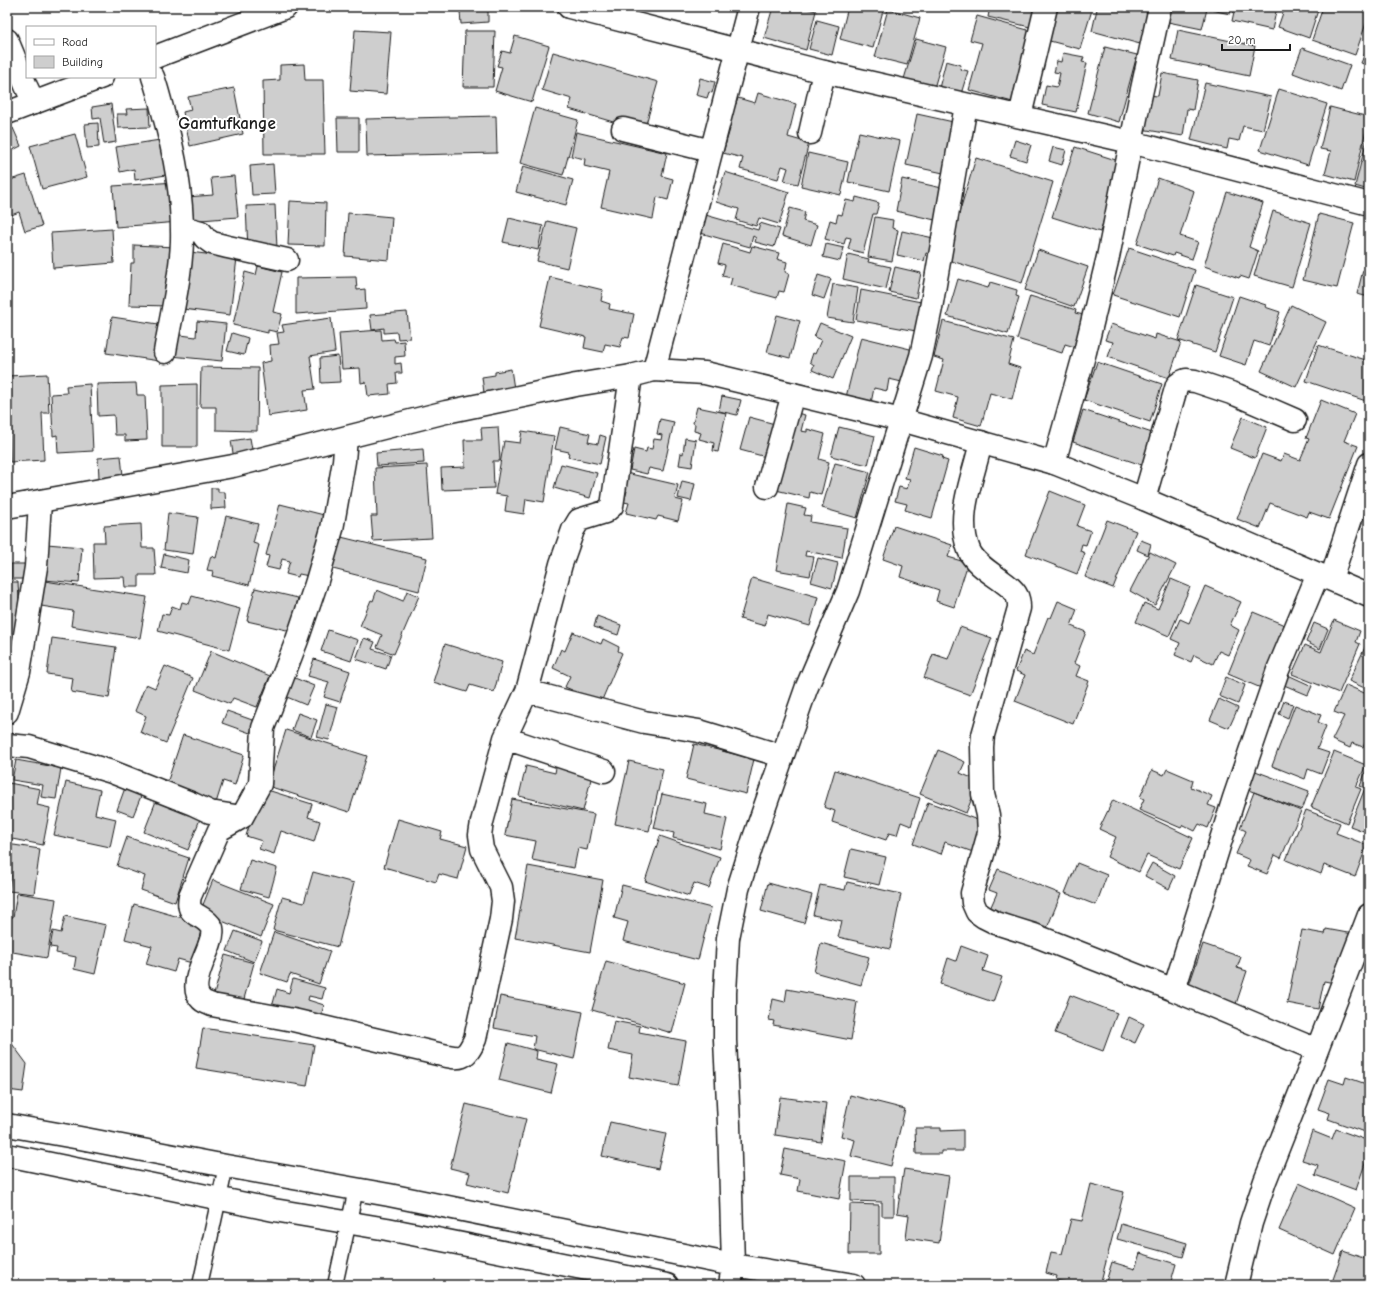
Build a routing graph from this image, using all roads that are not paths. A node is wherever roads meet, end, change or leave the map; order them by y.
1 (286, 7) edge
2 (569, 7) edge
3 (749, 7) edge
4 (1046, 7) edge
5 (1160, 7) edge
6 (7, 40) edge
7 (737, 50) junction
8 (156, 57) edge
9 (824, 72) junction
10 (99, 78) edge
11 (153, 78) edge
12 (34, 103) junction
13 (966, 105) junction
14 (7, 114) edge
15 (1020, 116) junction
16 (623, 129) dead end
17 (810, 133) dead end
18 (1131, 142) junction
19 (711, 152) junction
20 (1369, 204) edge
21 (182, 227) junction
22 (286, 260) dead end
23 (165, 352) dead end
24 (654, 370) junction
25 (630, 376) junction
26 (793, 394) junction
27 (901, 420) junction
28 (1295, 420) dead end
29 (346, 438) junction
30 (981, 442) junction
31 (1054, 463) junction
32 (1369, 464) edge
33 (766, 487) dead end
34 (1144, 499) junction
35 (40, 502) junction
36 (7, 507) edge
37 (1324, 577) junction
38 (1369, 596) edge
39 (527, 691) junction
40 (7, 712) edge
41 (505, 738) junction
42 (7, 745) edge
43 (782, 756) junction
44 (604, 771) dead end
45 (242, 817) junction
46 (1369, 916) edge
47 (1174, 990) junction
48 (1317, 1050) junction
49 (7, 1125) edge
50 (7, 1155) edge
51 (226, 1166) junction
52 (356, 1189) junction
53 (219, 1198) junction
54 (349, 1223) junction
55 (732, 1275) edge
56 (200, 1285) edge
57 (335, 1285) edge
58 (667, 1285) edge
59 (854, 1285) edge
60 (1236, 1285) edge

1 - 8 main road
2 - 7 main road
3 - 7 main road
4 - 15 main road
5 - 18 main road
6 - 12 main road
7 - 9 main road
7 - 19 main road
9 - 13 main road
9 - 17 main road
10 - 12 main road
11 - 21 main road
12 - 14 main road
13 - 15 main road
13 - 27 main road
15 - 18 main road
16 - 19 main road
18 - 20 main road
18 - 31 main road
19 - 24 main road
21 - 22 main road
21 - 23 main road
24 - 25 main road
24 - 26 main road
25 - 29 main road
25 - 39 main road
26 - 27 main road
26 - 33 main road
27 - 30 main road
27 - 43 main road
28 - 34 main road
29 - 35 main road
29 - 45 main road
30 - 31 main road
30 - 47 main road
31 - 34 main road
32 - 37 main road
34 - 37 main road
35 - 36 main road
35 - 40 main road
37 - 38 main road
37 - 47 main road
39 - 41 main road
39 - 43 main road
41 - 44 main road
41 - 45 main road
42 - 45 main road
43 - 55 main road
46 - 48 main road
47 - 48 main road
48 - 60 main road
49 - 51 main road
50 - 53 main road
51 - 52 main road
51 - 53 lane
52 - 54 lane
52 - 55 main road
53 - 54 main road
53 - 56 lane
54 - 57 lane
54 - 58 main road
55 - 59 main road

